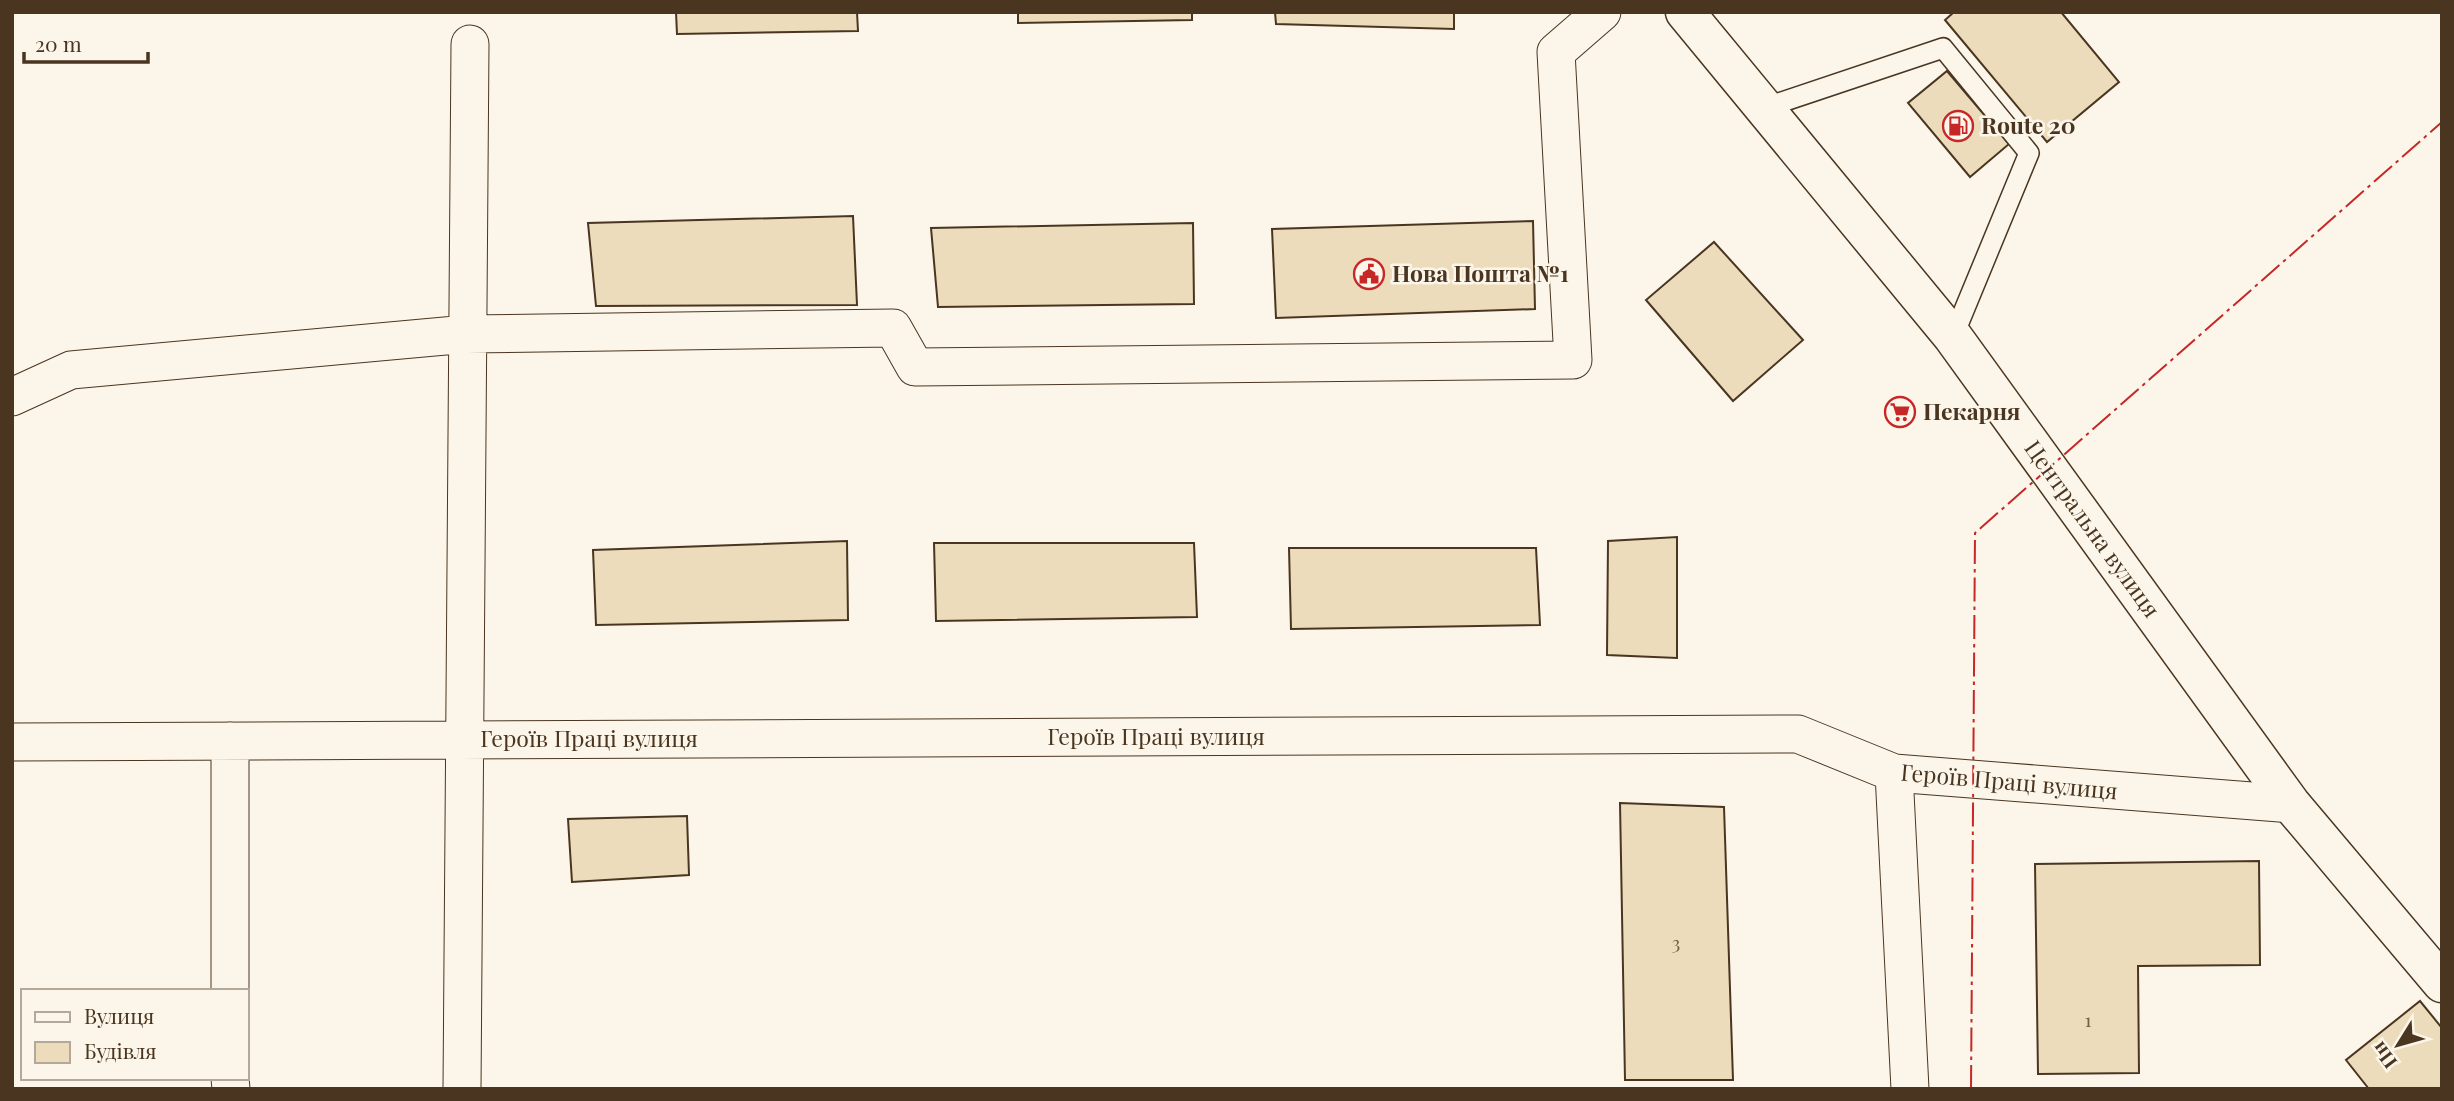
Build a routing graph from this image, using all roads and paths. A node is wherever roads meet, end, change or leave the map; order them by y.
1 (1602, 12) edge
2 (1685, 12) edge
3 (470, 44) dead end
4 (1764, 108) junction
5 (467, 334) junction
6 (1953, 337) junction
7 (12, 397) edge
8 (463, 740) junction
9 (230, 741) junction
10 (12, 742) edge
11 (1894, 773) junction
12 (2291, 804) junction
13 (2442, 983) edge
14 (230, 989) edge
15 (462, 1089) edge
16 (1910, 1089) edge

1 - 5 street
2 - 4 main road, Центральна вулиця
3 - 5 street
4 - 6 main road, Центральна вулиця
4 - 6 lane
5 - 7 street
5 - 8 street
6 - 12 main road, Центральна вулиця
8 - 9 street, Героїв Праці вулиця
8 - 11 street, Героїв Праці вулиця
8 - 15 street
9 - 10 street, Героїв Праці вулиця
9 - 14 street
11 - 12 street, Героїв Праці вулиця
11 - 16 street
12 - 13 main road, Центральна вулиця

